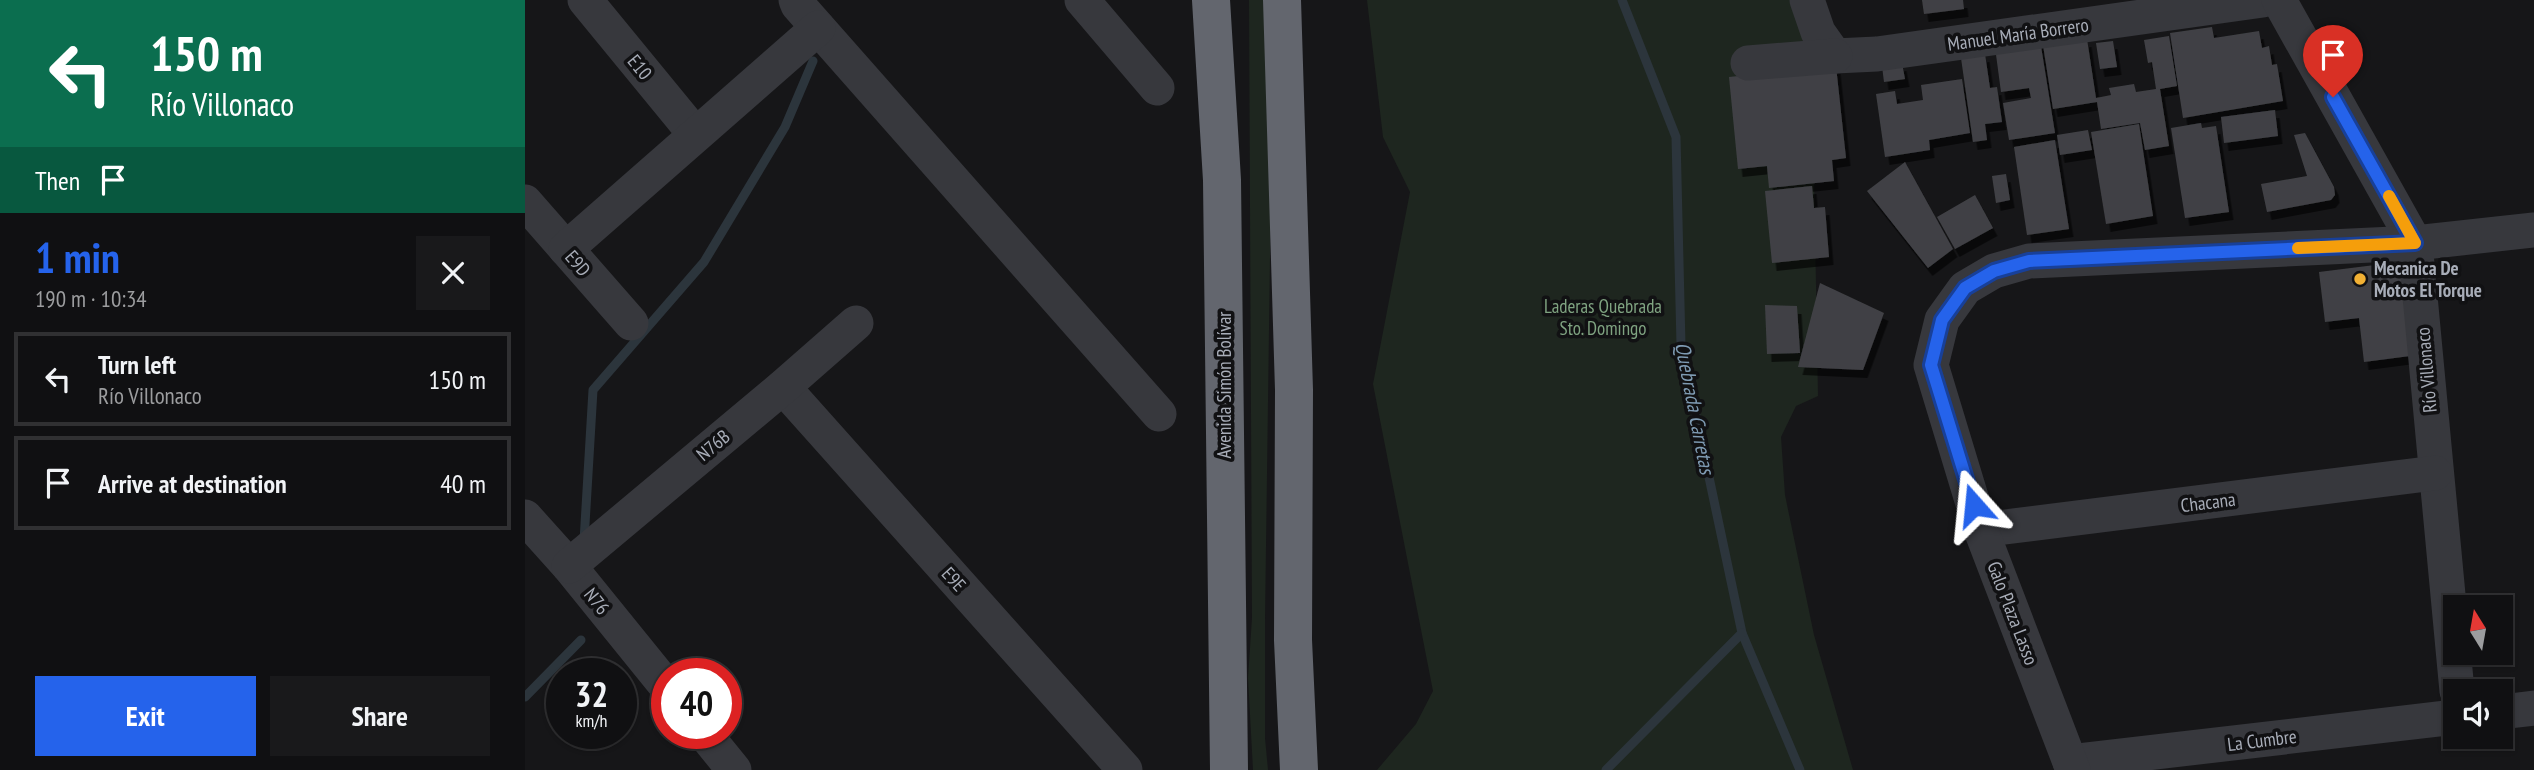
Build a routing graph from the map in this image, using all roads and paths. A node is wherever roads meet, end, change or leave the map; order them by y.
1 (585, 0) edge
2 (796, 0) edge
3 (1082, 0) edge
4 (1211, 0) edge
5 (1282, 0) edge
6 (1807, 0) edge
7 (2263, 0) edge
8 (2279, 0) edge
9 (818, 28) junction
10 (1835, 56) junction
11 (1748, 63) dead end
12 (1157, 88) dead end
13 (695, 134) junction
14 (525, 202) edge
15 (2534, 230) edge
16 (2415, 243) junction
17 (566, 249) junction
18 (631, 323) dead end
19 (856, 323) dead end
20 (783, 387) junction
21 (1159, 414) dead end
22 (2435, 474) junction
23 (525, 517) edge
24 (1981, 530) junction
25 (569, 566) junction
26 (651, 667) edge
27 (2456, 679) edge
28 (2534, 708) edge
29 (2513, 711) edge
30 (2443, 720) edge
31 (717, 749) edge
32 (2071, 766) edge
33 (734, 770) edge
34 (1125, 770) edge
35 (1230, 770) edge
36 (1299, 770) edge

1 - 13 street, E10
2 - 9 street
3 - 12 street
4 - 35 highway, Avenida Simón Bolívar
5 - 36 highway
6 - 10 street
7 - 10 street, Manuel María Borrero
8 - 16 street, Río Villonaco
9 - 13 street
9 - 21 street
10 - 11 street, Manuel María Borrero
13 - 17 street
14 - 17 street, E9D
15 - 16 street, Galo Plaza Lasso
16 - 22 street, Río Villonaco
16 - 24 street, Galo Plaza Lasso
17 - 18 street, E9D
19 - 20 street, N76B
20 - 25 street, N76B
20 - 34 street, E9E
22 - 24 street, Chacana
22 - 27 street, Río Villonaco
23 - 25 street, N76
24 - 32 street, Galo Plaza Lasso
25 - 26 street, N76
28 - 29 street
30 - 32 street, La Cumbre
31 - 33 street

